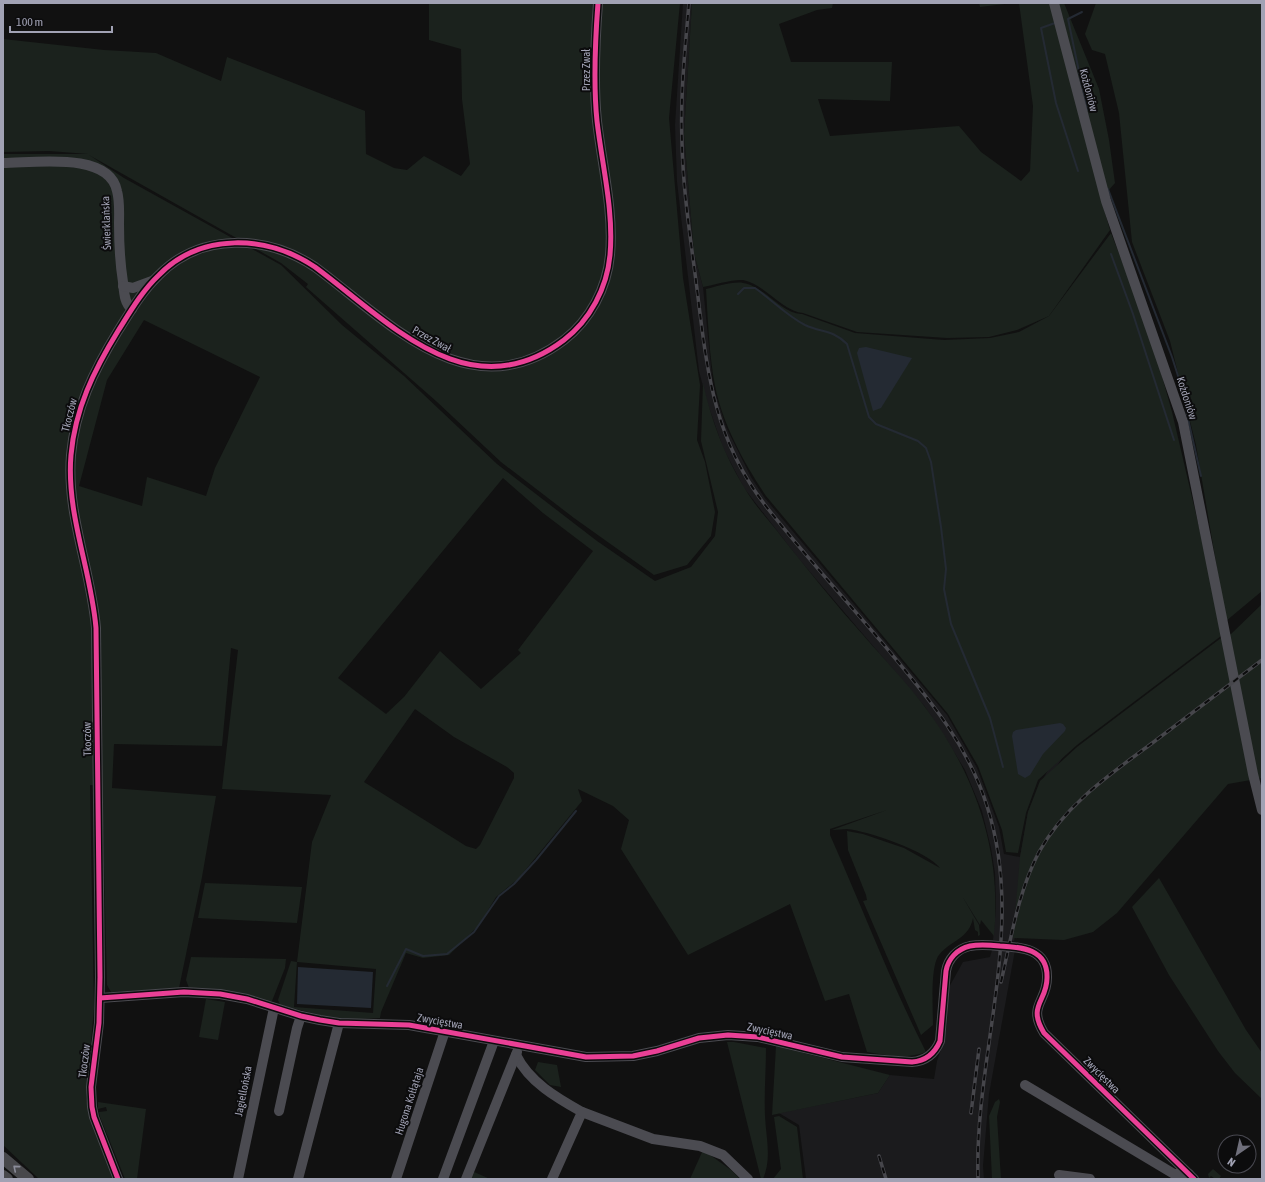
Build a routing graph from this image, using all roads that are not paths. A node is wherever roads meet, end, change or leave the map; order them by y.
1 (598, 3) edge
2 (1054, 3) edge
3 (3, 163) edge
4 (156, 277) junction
5 (123, 286) junction
6 (132, 309) junction
7 (1262, 810) edge
8 (100, 998) junction
9 (274, 1008) junction
10 (301, 1016) junction
11 (339, 1023) junction
12 (445, 1031) junction
13 (494, 1041) junction
14 (517, 1050) junction
15 (1025, 1085) dead end
16 (279, 1111) dead end
17 (582, 1112) junction
18 (3, 1158) edge
19 (1059, 1175) dead end
20 (3, 1176) edge
21 (1173, 1177) edge
22 (1191, 1177) edge
23 (7, 1179) edge
24 (28, 1179) edge
25 (118, 1179) edge
26 (238, 1179) edge
27 (298, 1179) edge
28 (396, 1179) edge
29 (444, 1179) edge
30 (466, 1179) edge
31 (552, 1179) edge
32 (748, 1179) edge
33 (1093, 1179) edge

1 - 4 street, Przez Zwał
2 - 7 street, Kożdoniów
3 - 5 street, Świerklańska
4 - 5 street
4 - 6 street, Przez Zwał
5 - 6 street, Świerklańska
6 - 8 street, Tkoczów
8 - 9 street, Zwycięstwa
8 - 25 street, Tkoczów
9 - 10 street, Zwycięstwa
9 - 26 street, Jagiellońska
10 - 11 street, Zwycięstwa
10 - 16 street
11 - 12 street, Zwycięstwa
11 - 27 street
12 - 13 street, Zwycięstwa
12 - 28 street, Hugona Kołłątaja
13 - 14 street, Zwycięstwa
13 - 29 street
14 - 17 street
14 - 22 street, Zwycięstwa
14 - 30 street
15 - 21 street, Zwycięstwa
17 - 31 street
17 - 32 street
24 -> 18 main road
19 - 33 street
20 - 23 main road
21 - 22 street, Zwycięstwa

